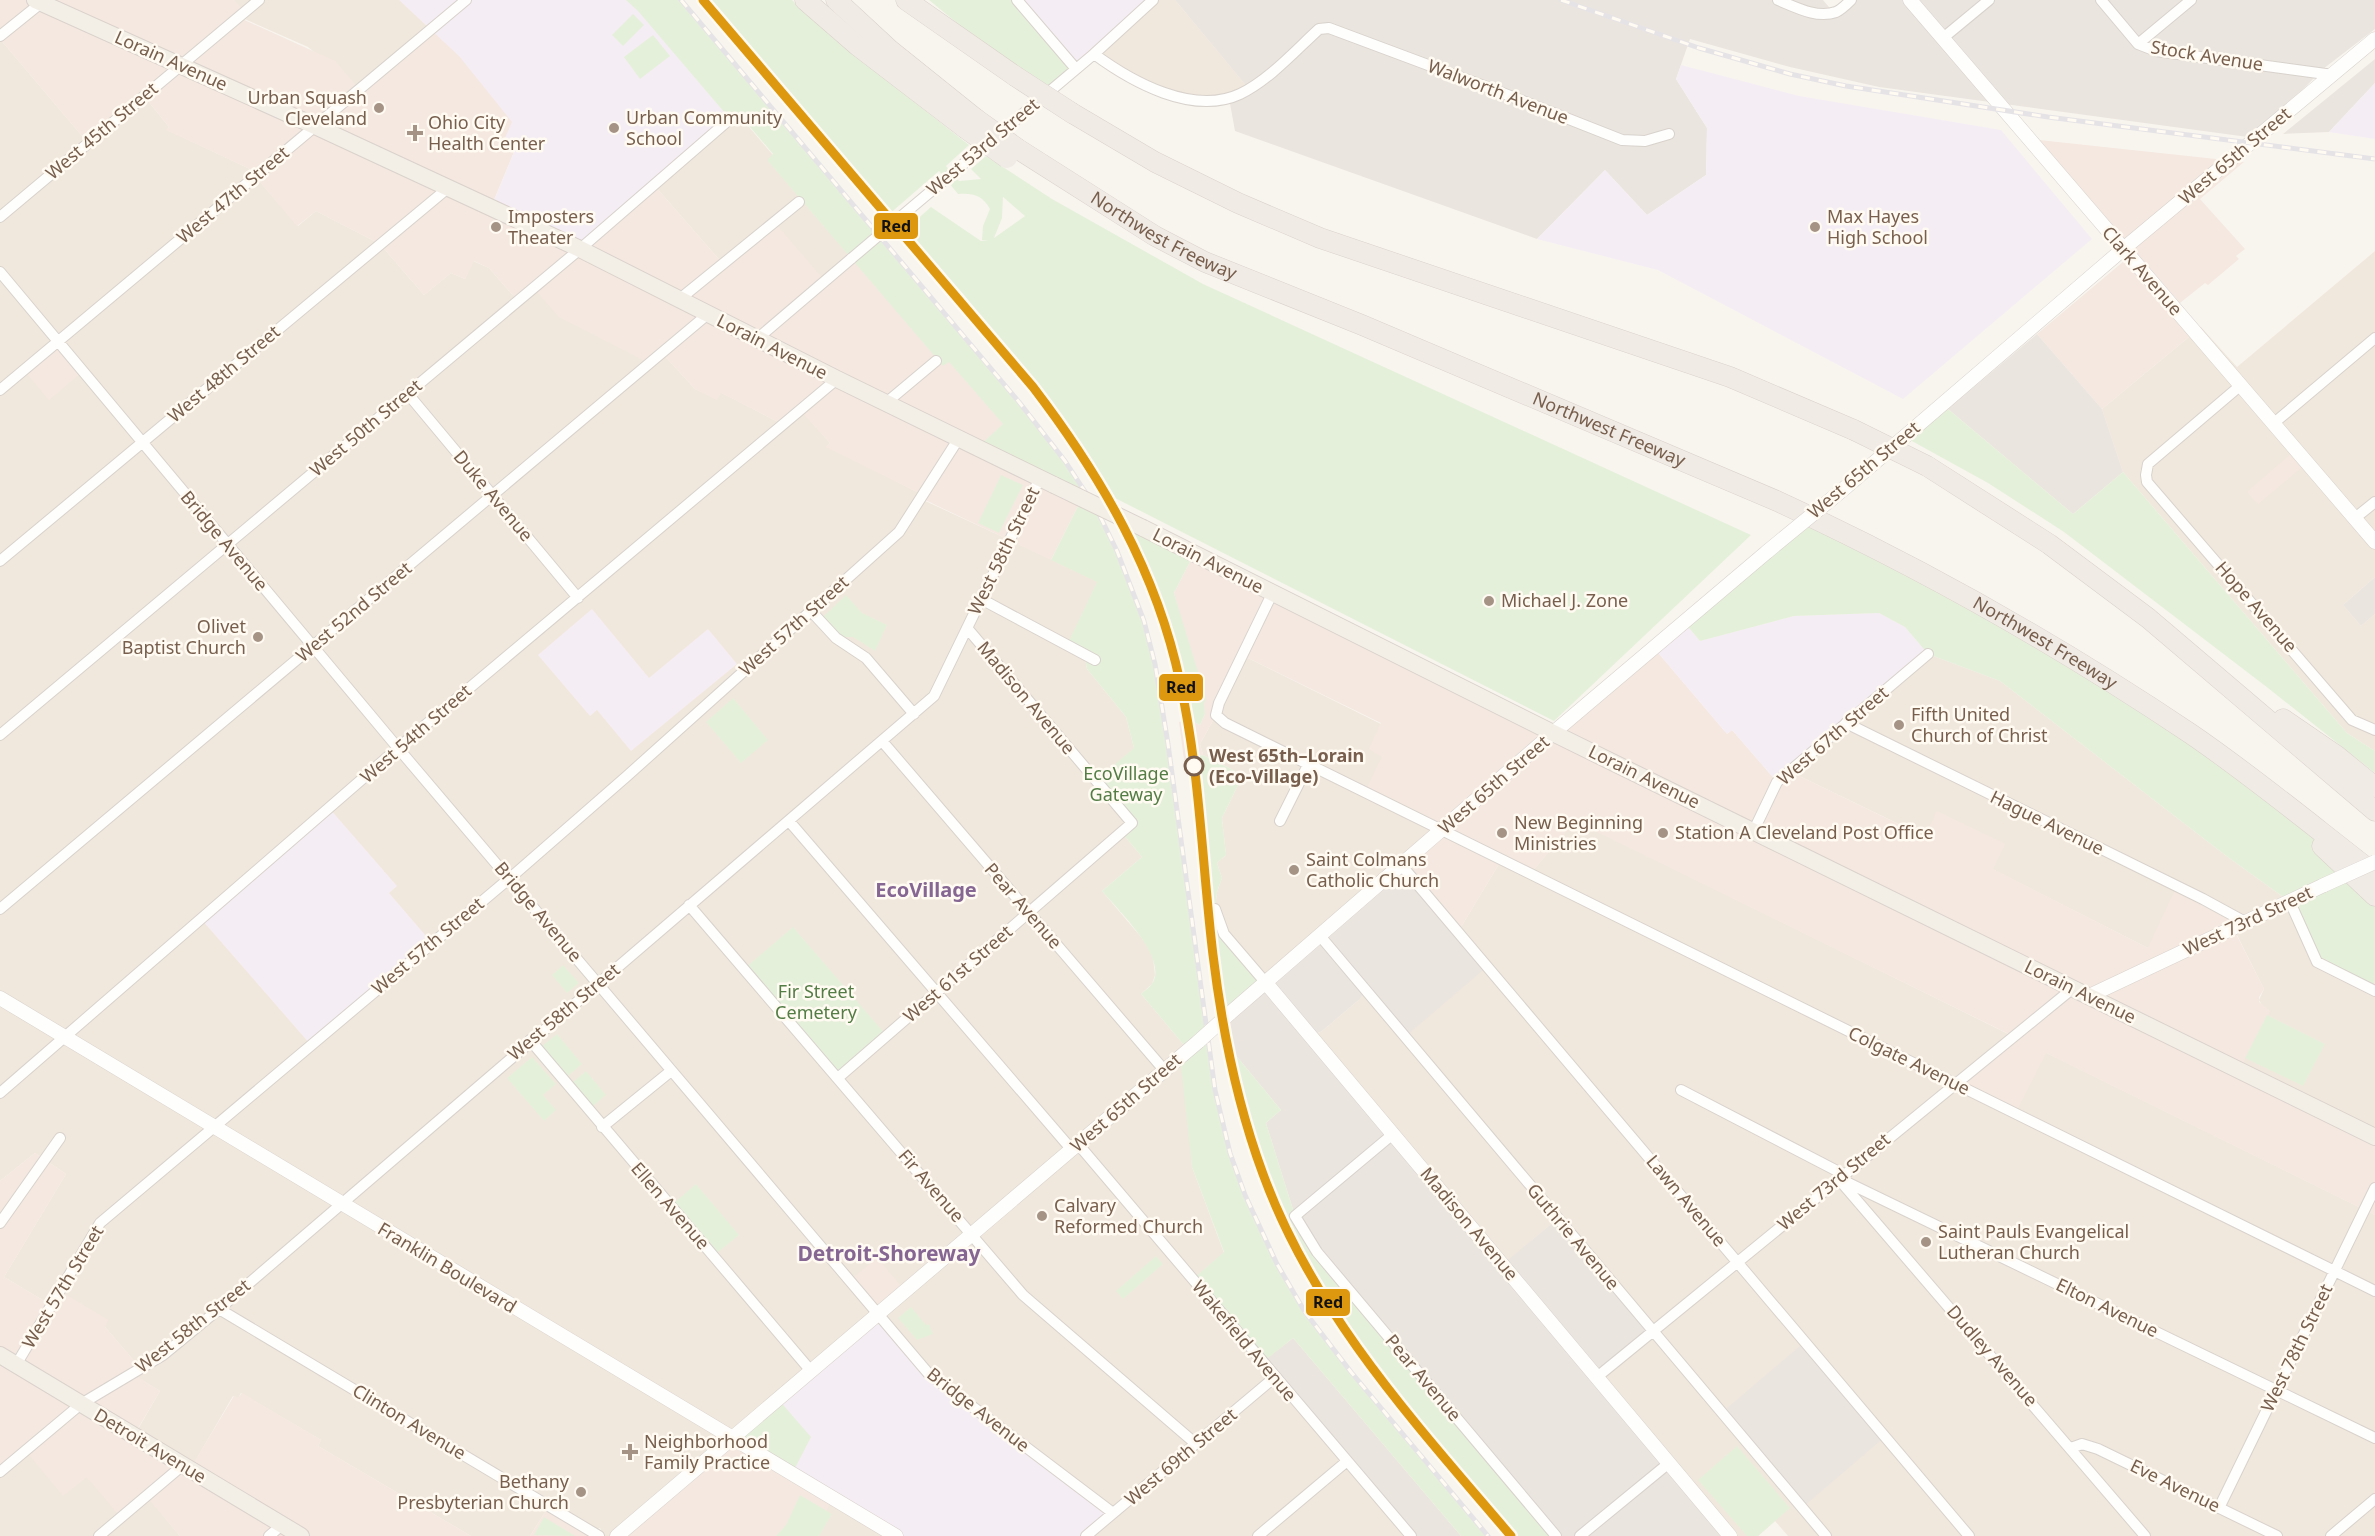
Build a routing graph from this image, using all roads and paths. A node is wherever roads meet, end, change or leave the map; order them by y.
1 (259, 0) edge
2 (466, 0) edge
3 (805, 0) edge
4 (836, 0) edge
5 (906, 0) edge
6 (929, 0) edge
7 (1017, 0) edge
8 (1153, 0) edge
9 (1778, 0) edge
10 (1851, 0) edge
11 (1910, 0) edge
12 (1989, 0) edge
13 (2102, 0) edge
14 (2191, 0) edge
15 (40, 1) edge
16 (0, 36) edge
17 (1942, 38) junction
18 (2375, 39) edge
19 (2138, 44) junction
20 (1094, 54) junction
21 (180, 65) junction
22 (1076, 69) junction
23 (1012, 74) junction
24 (2333, 75) junction
25 (730, 119) dead end
26 (970, 124) junction
27 (315, 126) junction
28 (1669, 134) dead end
29 (448, 188) junction
30 (799, 202) dead end
31 (0, 217) edge
32 (580, 249) junction
33 (2122, 250) junction
34 (0, 272) edge
35 (681, 298) junction
36 (708, 314) junction
37 (2375, 338) edge
38 (757, 339) junction
39 (59, 341) junction
40 (936, 361) dead end
41 (837, 380) junction
42 (2241, 385) junction
43 (0, 390) edge
44 (408, 394) junction
45 (887, 402) junction
46 (2274, 423) junction
47 (959, 438) junction
48 (141, 442) junction
49 (1047, 481) junction
50 (492, 495) junction
51 (2375, 502) edge
52 (2355, 519) junction
53 (2375, 542) edge
54 (227, 544) junction
55 (0, 561) edge
56 (1272, 594) junction
57 (578, 598) junction
58 (981, 599) junction
59 (811, 611) junction
60 (967, 628) junction
61 (313, 646) junction
62 (2190, 653) junction
63 (1928, 654) dead end
64 (1095, 660) dead end
65 (914, 714) junction
66 (1846, 723) junction
67 (2375, 730) edge
68 (1553, 733) junction
69 (0, 735) edge
70 (882, 741) junction
71 (398, 748) junction
72 (1309, 763) junction
73 (2375, 787) edge
74 (2265, 789) junction
75 (2375, 811) edge
76 (789, 820) junction
77 (1280, 821) dead end
78 (1132, 823) joint
79 (1443, 830) junction
80 (1754, 831) junction
81 (2375, 862) edge
82 (1402, 866) junction
83 (2375, 874) edge
84 (509, 878) junction
85 (2375, 896) edge
86 (2290, 902) junction
87 (689, 905) junction
88 (0, 909) edge
89 (1215, 909) dead end
90 (1030, 913) junction
91 (2247, 923) junction
92 (1321, 937) junction
93 (598, 983) junction
94 (1266, 983) junction
95 (2072, 988) junction
96 (2375, 991) edge
97 (937, 993) junction
98 (2089, 996) junction
99 (0, 998) edge
100 (65, 1038) junction
101 (530, 1040) junction
102 (671, 1071) junction
103 (1165, 1071) junction
104 (838, 1077) junction
105 (1954, 1084) junction
106 (1681, 1090) dead end
107 (0, 1093) edge
108 (214, 1127) junction
109 (602, 1127) junction
110 (1393, 1134) junction
111 (2375, 1137) edge
112 (60, 1138) dead end
113 (1075, 1147) junction
114 (1840, 1176) junction
115 (2375, 1188) edge
116 (340, 1204) junction
117 (0, 1223) edge
118 (973, 1234) junction
119 (1738, 1262) junction
120 (2335, 1271) junction
121 (2375, 1291) edge
122 (219, 1309) junction
123 (879, 1315) junction
124 (1653, 1332) junction
125 (0, 1355) edge
126 (16, 1365) junction
127 (811, 1371) junction
128 (1275, 1377) junction
129 (1597, 1377) junction
130 (2276, 1391) junction
131 (81, 1404) junction
132 (732, 1438) junction
133 (2375, 1438) edge
134 (1196, 1444) junction
135 (2071, 1448) junction
136 (1346, 1462) junction
137 (1669, 1463) junction
138 (183, 1465) junction
139 (0, 1472) edge
140 (2375, 1499) edge
141 (2218, 1508) junction
142 (1113, 1513) junction
143 (275, 1531) edge
144 (99, 1536) edge
145 (301, 1536) edge
146 (599, 1536) edge
147 (616, 1536) edge
148 (896, 1536) edge
149 (1086, 1536) edge
150 (1258, 1536) edge
151 (1411, 1536) edge
152 (1556, 1536) edge
153 (1580, 1536) edge
154 (1730, 1536) edge
155 (1826, 1536) edge
156 (1969, 1536) edge
157 (2145, 1536) edge
158 (2277, 1536) edge
159 (2331, 1536) edge

1 - 21 street, West 45th Street
2 - 27 street, West 47th Street
3 - 26 highway
4 - 26 highway, Northwest Freeway
5 - 23 highway
6 - 23 highway
7 - 22 street
8 - 20 street, West 53rd Street
9 - 10 street
11 - 17 street, Clark Avenue
12 - 17 street
13 - 19 street, Stock Avenue
14 - 19 street
15 - 16 street
15 - 21 main road, Lorain Avenue
17 - 33 street, Clark Avenue
18 - 24 street, West 65th Street
19 - 24 street, Stock Avenue
20 - 22 street, West 53rd Street
20 - 28 street, Walworth Avenue
21 - 27 main road, Lorain Avenue
21 - 31 street, West 45th Street
22 - 38 street, West 53rd Street, bridge
23 - 62 highway, bridge
24 - 33 street, West 65th Street
25 - 32 street, West 50th Street
26 - 74 highway, Northwest Freeway, bridge
27 - 29 main road, Lorain Avenue
27 - 39 street, West 47th Street
29 - 32 main road, Lorain Avenue
29 - 48 street, West 48th Street
30 - 35 street
32 - 35 main road, Lorain Avenue
32 - 44 street, West 50th Street
33 - 42 street, Clark Avenue
33 - 68 street, West 65th Street, bridge
34 - 39 street, Bridge Avenue
35 - 36 main road, Lorain Avenue
36 - 38 main road, Lorain Avenue
36 - 50 street, West 52nd Street
37 - 46 street
38 - 41 main road, Lorain Avenue
39 - 43 street, West 47th Street
39 - 48 street, Bridge Avenue
40 - 45 street
41 - 45 main road, Lorain Avenue
41 - 57 street, West 54th Street
42 - 46 street, Clark Avenue
42 - 67 street, Hope Avenue
44 - 50 street, Duke Avenue
44 - 54 street, West 50th Street
45 - 47 main road, Lorain Avenue
46 - 52 street, Clark Avenue
47 - 49 main road, Lorain Avenue
47 - 59 street, West 57th Street
48 - 54 street, Bridge Avenue
48 - 55 street, West 48th Street
49 - 56 main road, Lorain Avenue, bridge
49 - 58 street, West 58th Street
50 - 57 street, Duke Avenue
50 - 61 street, West 52nd Street
51 - 52 street
52 - 53 street, Clark Avenue
54 - 61 street, Bridge Avenue
54 - 69 street, West 50th Street
56 - 68 main road, Lorain Avenue
56 - 72 street
57 - 71 street, West 54th Street
58 - 60 street, West 58th Street
58 - 64 street
59 - 65 street
59 - 84 street, West 57th Street
60 - 65 street, West 58th Street
60 - 78 street, Madison Avenue
61 - 71 street, Bridge Avenue
61 - 88 street, West 52nd Street
62 - 73 highway
62 - 75 highway
63 - 66 street, West 67th Street
65 - 70 street, West 58th Street
66 - 80 street, West 67th Street
66 - 91 street, Hague Avenue
68 - 79 street, West 65th Street
68 - 80 main road, Lorain Avenue
70 - 76 street, West 58th Street
70 - 90 street, Pear Avenue
71 - 84 street, Bridge Avenue
71 - 100 street, West 54th Street
72 - 77 street
72 - 79 street
74 - 83 highway, Northwest Freeway
74 - 85 highway
76 - 87 street, West 58th Street
76 - 97 street, Wakefield Avenue
78 - 90 street, West 61st Street
79 - 82 street, West 65th Street
79 - 105 street, Colgate Avenue
80 - 95 main road, Lorain Avenue
81 - 86 street, West 73rd Street, bridge
82 - 92 street, West 65th Street
82 - 119 street, Lawn Avenue
84 - 93 street, Bridge Avenue
84 - 108 street, West 57th Street
86 - 91 street, West 73rd Street
86 - 96 street
87 - 93 street, West 58th Street
87 - 104 street, Fir Avenue
89 - 94 street, Madison Avenue
90 - 97 street, West 61st Street
90 - 103 street, Pear Avenue
91 - 98 street, West 73rd Street
92 - 94 street, West 65th Street
92 - 124 street, Guthrie Avenue
93 - 101 street, West 58th Street
93 - 102 street, Bridge Avenue
94 - 103 street, West 65th Street, bridge
94 - 110 street, Madison Avenue
95 - 98 main road, Lorain Avenue
95 - 105 street, West 73rd Street
97 - 104 street, West 61st Street
97 - 113 street, Wakefield Avenue
98 - 111 main road, Lorain Avenue
99 - 100 street, Franklin Boulevard
100 - 107 street, West 54th Street
100 - 108 street, Franklin Boulevard
101 - 109 street, Ellen Avenue
101 - 116 street, West 58th Street
102 - 109 street
102 - 123 street, Bridge Avenue
103 - 113 street, West 65th Street
104 - 118 street, Fir Avenue
105 - 114 street, West 73rd Street
105 - 120 street, Colgate Avenue
106 - 114 street, Elton Avenue
108 - 116 street, Franklin Boulevard
108 - 126 street, West 57th Street
109 - 127 street, Ellen Avenue
110 - 129 street, Madison Avenue
110 - 152 street, Pear Avenue
112 - 117 street
113 - 118 street, West 65th Street
113 - 128 street, Wakefield Avenue
114 - 119 street, West 73rd Street
114 - 130 street, Elton Avenue
114 - 135 street, Dudley Avenue
115 - 120 street, West 78th Street
116 - 122 street, West 58th Street
116 - 132 street, Franklin Boulevard
118 - 123 street, West 65th Street
118 - 134 street, Fir Avenue
119 - 124 street, West 73rd Street
119 - 156 street, Lawn Avenue
120 - 121 street, Colgate Avenue
120 - 130 street, West 78th Street
122 - 131 street, West 58th Street
122 - 146 street, Clinton Avenue
123 - 127 street, West 65th Street
123 - 142 street, Bridge Avenue
124 - 129 street, West 73rd Street
124 - 155 street, Guthrie Avenue
125 - 126 main road, Detroit Avenue
126 - 131 main road, Detroit Avenue
127 - 132 street, West 65th Street
128 - 134 street, West 69th Street
128 - 136 street, Wakefield Avenue
129 - 137 street, Madison Avenue
130 - 133 street, Elton Avenue
130 - 141 street, West 78th Street
131 - 138 main road, Detroit Avenue
131 - 139 street, West 58th Street
132 - 147 street, West 65th Street
132 - 148 street, Franklin Boulevard
134 - 142 street, West 69th Street
135 - 141 street, Eve Avenue
135 - 157 street, Dudley Avenue
136 - 150 street
136 - 151 street, Wakefield Avenue
137 - 153 street
137 - 154 street, Madison Avenue
138 - 143 main road, Detroit Avenue
138 - 144 street
140 - 159 street
141 - 158 street, Eve Avenue
142 - 149 street, West 69th Street
143 - 145 main road, Detroit Avenue

